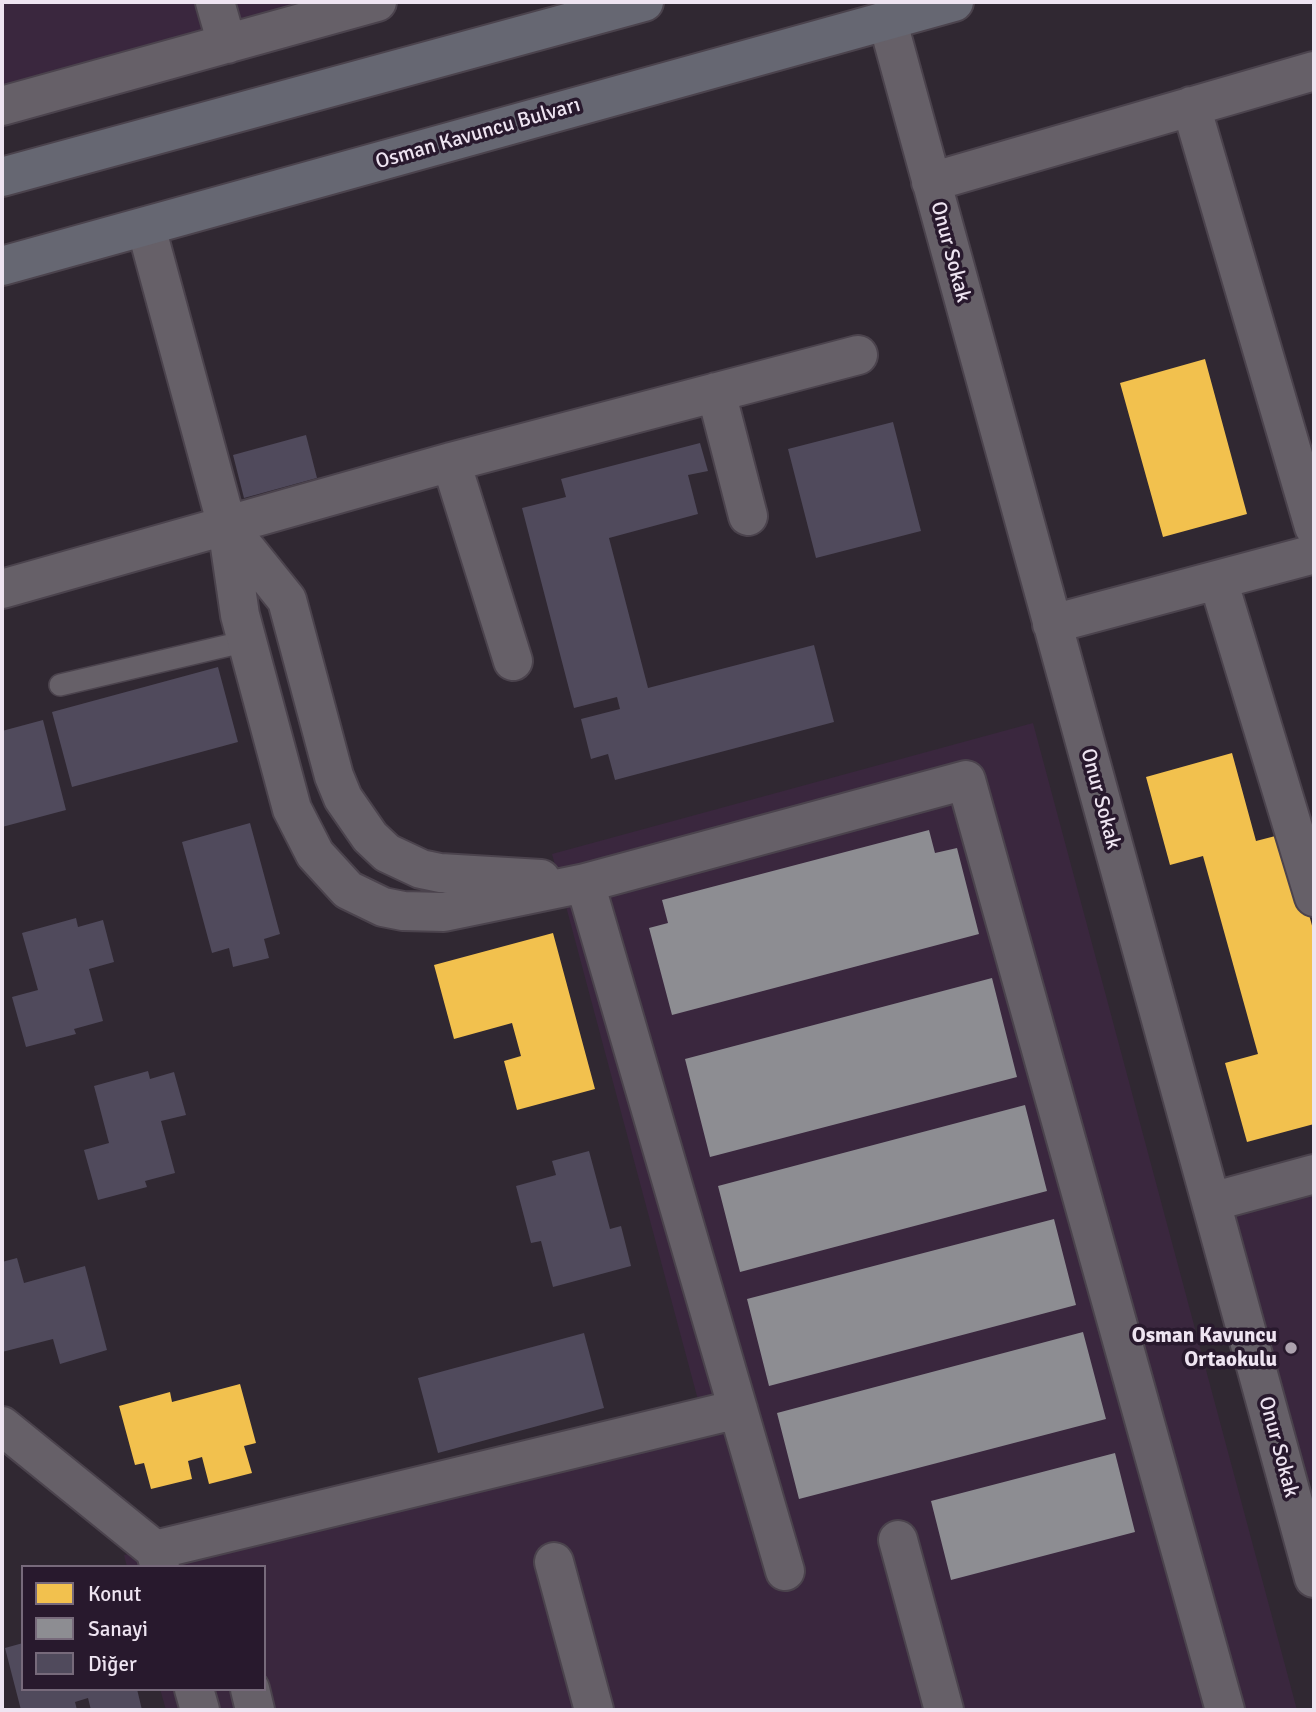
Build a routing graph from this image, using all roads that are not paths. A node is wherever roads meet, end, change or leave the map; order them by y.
1 (215, 2) edge
2 (377, 2) edge
3 (644, 2) edge
4 (954, 2) edge
5 (887, 19) junction
6 (227, 44) junction
7 (1314, 71) edge
8 (2, 106) edge
9 (1191, 106) junction
10 (2, 177) edge
11 (931, 182) junction
12 (146, 227) junction
13 (2, 266) edge
14 (858, 355) dead end
15 (716, 392) junction
16 (451, 461) junction
17 (748, 516) dead end
18 (227, 526) junction
19 (1314, 527) edge
20 (1314, 554) edge
21 (1218, 580) junction
22 (2, 589) edge
23 (1052, 624) junction
24 (247, 641) junction
25 (513, 661) dead end
26 (60, 685) dead end
27 (585, 883) junction
28 (1314, 897) edge
29 (1314, 1174) edge
30 (1211, 1202) junction
31 (738, 1409) junction
32 (2, 1426) edge
33 (1305, 1509) edge
34 (898, 1541) dead end
35 (157, 1558) edge
36 (554, 1562) dead end
37 (785, 1571) dead end
38 (1314, 1578) edge
39 (195, 1691) edge
40 (250, 1691) edge
41 (200, 1710) edge
42 (255, 1710) edge
43 (594, 1710) edge
44 (944, 1710) edge
45 (1225, 1710) edge

1 - 6 street
2 - 6 street
3 - 10 highway
4 - 5 highway, Osman Kavuncu Bulvarı
5 - 11 street, Onur Sokak
5 - 12 highway, Osman Kavuncu Bulvarı
6 - 8 street
7 - 9 street
9 - 11 street
9 - 19 street
11 - 23 street, Onur Sokak
12 - 13 highway, Osman Kavuncu Bulvarı
12 - 18 street
14 - 15 street
15 - 16 street
15 - 17 street
16 - 18 street
16 - 25 street
18 - 22 street
18 - 24 street
18 - 27 street
20 - 21 street
21 - 23 street
21 - 28 street
23 - 30 street, Onur Sokak
24 - 26 lane
24 - 27 street
27 - 31 street
27 - 45 street
29 - 30 street
30 - 33 street, Onur Sokak
31 - 35 street
31 - 37 street
32 - 35 street
33 - 38 street, Onur Sokak
34 - 44 street
36 - 43 street
39 - 41 street
40 - 42 street

